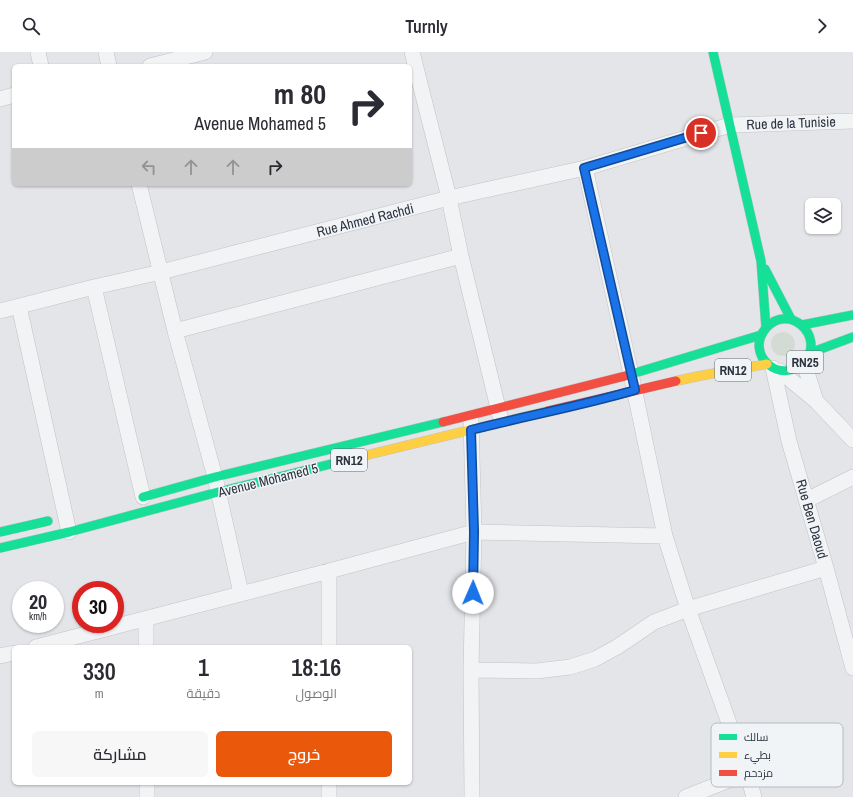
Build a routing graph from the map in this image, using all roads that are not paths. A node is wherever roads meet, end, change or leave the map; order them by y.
1 (38, 52) edge
2 (106, 52) edge
3 (412, 52) edge
4 (713, 52) edge
5 (201, 57) edge
6 (41, 64) edge
7 (109, 64) edge
8 (161, 64) edge
9 (12, 96) edge
10 (0, 99) edge
11 (853, 121) edge
12 (730, 125) junction
13 (584, 168) junction
14 (140, 186) edge
15 (449, 198) junction
16 (461, 256) junction
17 (761, 261) junction
18 (161, 272) junction
19 (94, 287) junction
20 (19, 306) junction
21 (0, 311) edge
22 (853, 315) edge
23 (792, 319) junction
24 (802, 325) junction
25 (175, 331) junction
26 (763, 332) junction
27 (853, 337) edge
28 (807, 358) junction
29 (774, 368) junction
30 (631, 374) junction
31 (635, 390) junction
32 (816, 401) junction
33 (498, 407) junction
34 (471, 415) junction
35 (502, 422) junction
36 (471, 430) junction
37 (853, 440) edge
38 (215, 477) junction
39 (853, 477) edge
40 (218, 492) junction
41 (140, 498) joint
42 (807, 500) junction
43 (69, 516) junction
44 (0, 532) edge
45 (69, 532) junction
46 (474, 532) junction
47 (665, 536) junction
48 (0, 548) edge
49 (826, 568) junction
50 (329, 571) junction
51 (241, 593) junction
52 (688, 609) junction
53 (146, 619) junction
54 (44, 645) edge
55 (146, 645) edge
56 (329, 645) edge
57 (12, 653) edge
58 (0, 656) edge
59 (853, 668) edge
60 (471, 670) junction
61 (729, 723) edge
62 (147, 785) edge
63 (329, 785) edge
64 (711, 787) edge
65 (751, 787) edge
66 (147, 797) edge
67 (329, 797) edge
68 (472, 797) edge
69 (686, 797) edge
70 (754, 797) edge

1 - 6 street
2 - 7 street
3 - 15 street
4 - 12 main road, RN25
5 - 8 street
9 - 10 street
11 - 12 street, Rue de la Tunisie
12 - 13 street, Rue Ahmed Rachdi
12 - 17 main road, RN25
13 - 15 street, Rue Ahmed Rachdi
13 - 30 street
14 - 18 street
15 - 16 street
15 - 18 street, Rue Ahmed Rachdi
16 - 25 street
16 - 33 street
17 - 23 main road, RN25
17 - 26 main road, RN25
18 - 19 street, Rue Ahmed Rachdi
18 - 25 street
19 - 20 street, Rue Ahmed Rachdi
19 - 41 street
20 - 21 street, Rue Ahmed Rachdi
20 - 43 street
22 - 24 main road
23 - 24 main road
23 - 26 main road
24 - 28 main road, RN25
25 - 38 street
26 - 29 main road, RN25
26 - 30 main road, Avenue Mohamed 5 / RN12
27 - 28 main road, RN25
28 - 29 main road, RN25
28 - 32 street
29 - 31 main road, Avenue Mohamed 5 / RN12
29 - 32 street
29 - 42 street, Rue Ben Daoud
30 - 31 street
30 - 33 main road, Avenue Mohamed 5 / RN12
31 - 35 main road, Avenue Mohamed 5 / RN12
31 - 47 street
32 - 37 street
33 - 34 main road, Avenue Mohamed 5 / RN12
33 - 35 street
34 - 36 street
34 - 38 main road, Avenue Mohamed 5 / RN12
35 - 36 main road, Avenue Mohamed 5 / RN12
36 - 40 main road, Avenue Mohamed 5 / RN12
36 - 46 street
38 - 40 street
38 - 41 main road, Avenue Mohamed 5 / RN12
39 - 42 street
40 - 45 main road, Avenue Mohamed 5 / RN12
40 - 51 street
42 - 49 street, Rue Ben Daoud
43 - 44 main road
43 - 45 street
45 - 48 main road, Avenue Mohamed 5 / RN12
46 - 47 street
46 - 50 street
46 - 60 street
47 - 52 street
49 - 52 street
49 - 59 street, Rue Ben Daoud
50 - 51 street
50 - 56 street
51 - 53 street
52 - 60 street
52 - 61 street
53 - 54 street
53 - 55 street
57 - 58 street
60 - 68 street
62 - 66 street
63 - 67 street
64 - 69 street
65 - 70 street

